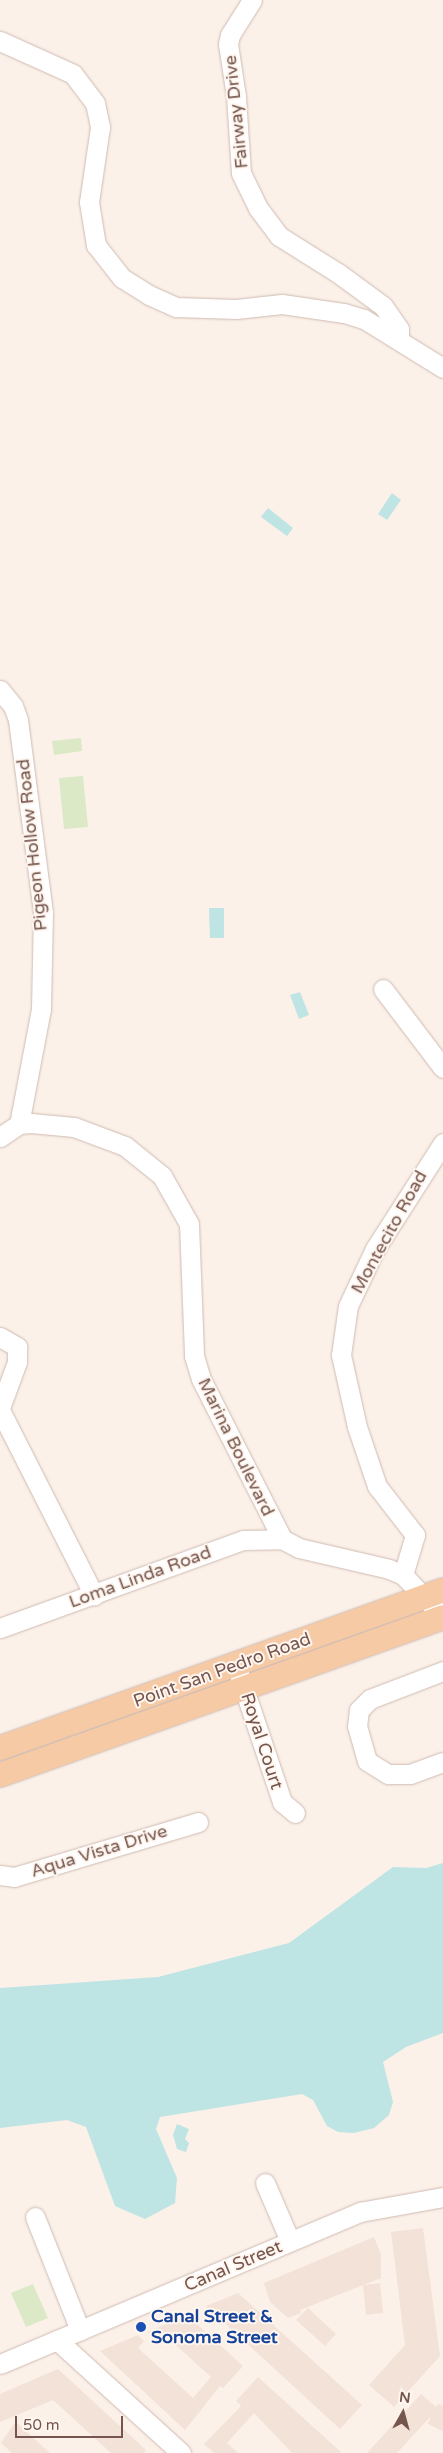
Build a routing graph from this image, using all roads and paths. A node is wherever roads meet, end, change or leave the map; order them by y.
1 (252, 0) edge
2 (0, 40) edge
3 (399, 340) junction
4 (443, 368) edge
5 (0, 690) edge
6 (383, 989) dead end
7 (443, 1068) edge
8 (19, 1124) junction
9 (0, 1136) edge
10 (443, 1143) edge
11 (0, 1337) edge
12 (0, 1409) edge
13 (282, 1539) junction
14 (403, 1575) junction
15 (435, 1593) edge
16 (94, 1595) junction
17 (443, 1617) edge
18 (0, 1628) edge
19 (236, 1665) junction
20 (443, 1671) edge
21 (245, 1688) junction
22 (0, 1748) edge
23 (443, 1762) edge
24 (0, 1775) edge
25 (294, 1813) dead end
26 (198, 1822) dead end
27 (0, 1875) edge
28 (266, 2183) dead end
29 (443, 2197) edge
30 (35, 2217) dead end
31 (290, 2242) junction
32 (80, 2330) junction
33 (57, 2340) junction
34 (0, 2364) edge
35 (181, 2453) edge

1 - 3 street, Fairway Drive
2 - 3 street
3 - 4 street
5 - 8 street, Pigeon Hollow Road
6 - 7 street
8 - 9 street
8 - 13 street, Marina Boulevard
10 - 14 street, Montecito Road
11 - 12 street
12 - 16 street
13 - 14 street
13 - 16 street, Loma Linda Road
14 - 15 street
15 - 17 street
15 - 19 main road, Point San Pedro Road
16 - 18 street, Loma Linda Road
17 - 21 main road, Point San Pedro Road
19 - 21 street, Royal Court
19 - 22 main road, Point San Pedro Road
20 - 23 street
21 - 24 main road, Point San Pedro Road
21 - 25 street, Royal Court
26 - 27 street, Aqua Vista Drive
28 - 31 street
29 - 31 street, Canal Street
30 - 32 street
31 - 32 street, Canal Street
32 - 33 street, Canal Street
33 - 34 street, Canal Street
33 - 35 street

